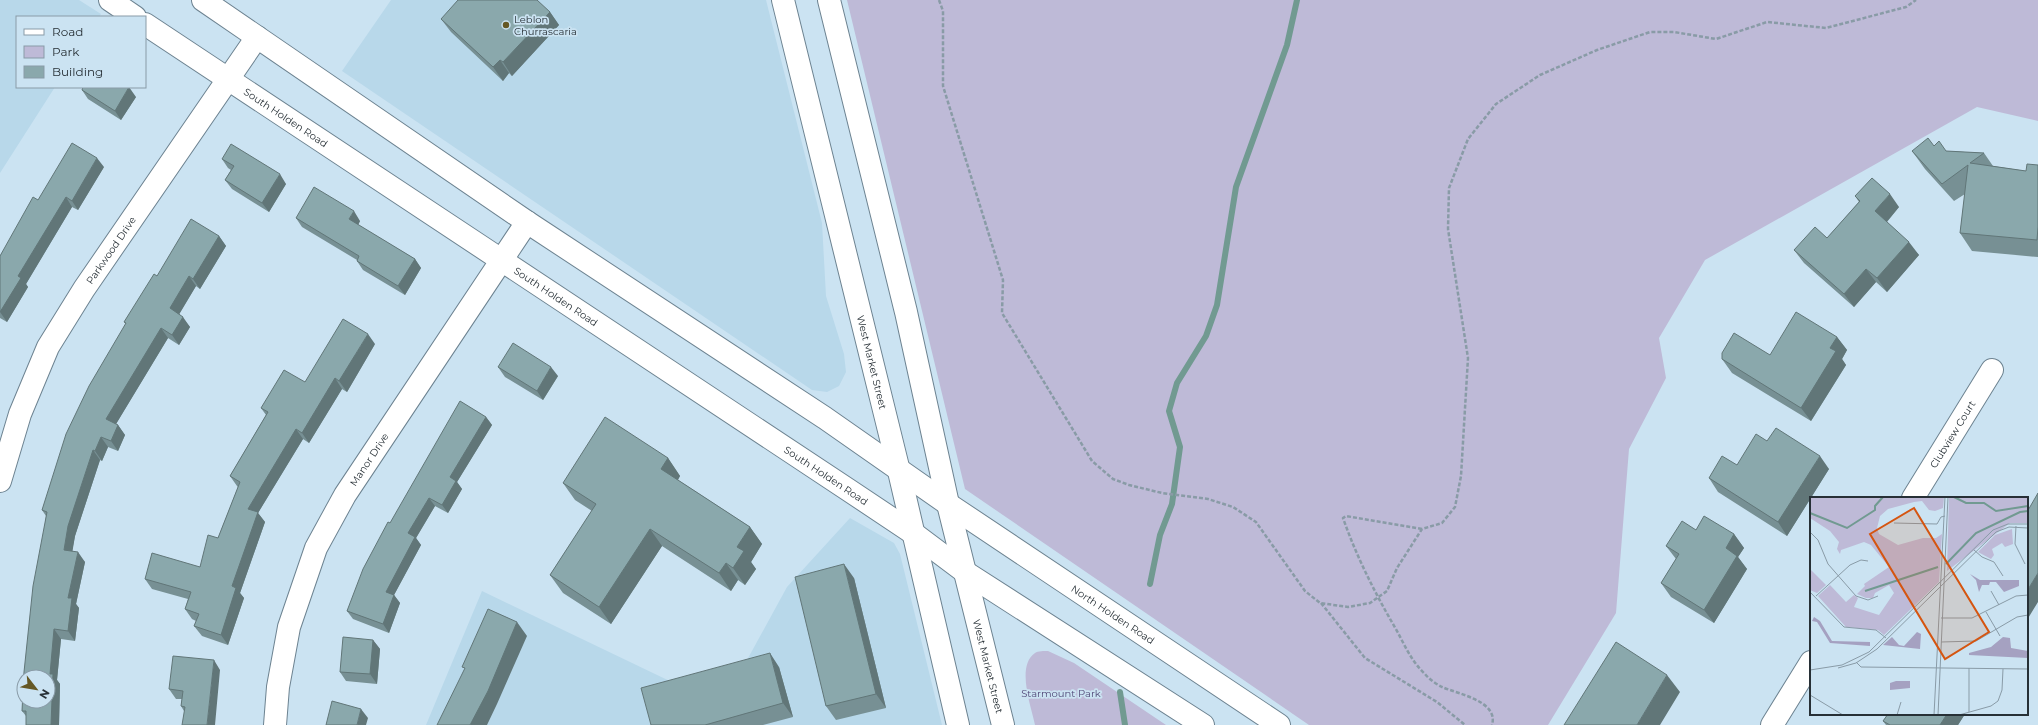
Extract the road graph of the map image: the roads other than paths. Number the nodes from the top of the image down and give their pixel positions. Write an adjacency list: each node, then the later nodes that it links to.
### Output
1 (110, 0): 5 (main road)
2 (203, 0): 7 (main road)
3 (783, 0): 12 (main road, West Market Street)
4 (829, 0): 15 (main road, West Market Street)
5 (134, 16)
6 (146, 25): 8 (main road, South Holden Road)
7 (256, 37): 8 (main road, Parkwood Drive); 9 (main road)
8 (228, 79): 10 (main road, South Holden Road); 13 (main road, Parkwood Drive)
9 (527, 222): 10 (main road, Manor Drive); 12 (main road)
10 (502, 260): 16 (main road, South Holden Road); 19 (main road, Manor Drive)
11 (1992, 370): 14 (main road, Clubview Court)
12 (898, 467): 15 (main road); 16 (main road, West Market Street)
13 (0, 481)
14 (1914, 497)
15 (948, 504): 17 (main road, West Market Street); 23 (main road, North Holden Road)
16 (913, 533): 17 (main road, South Holden Road); 20 (main road, West Market Street)
17 (965, 572): 21 (main road, West Market Street); 22 (main road)
18 (1810, 664): 24 (main road)
19 (275, 725)
20 (958, 725)
21 (1003, 725)
22 (1203, 725)
23 (1279, 725)
24 (1772, 725)

